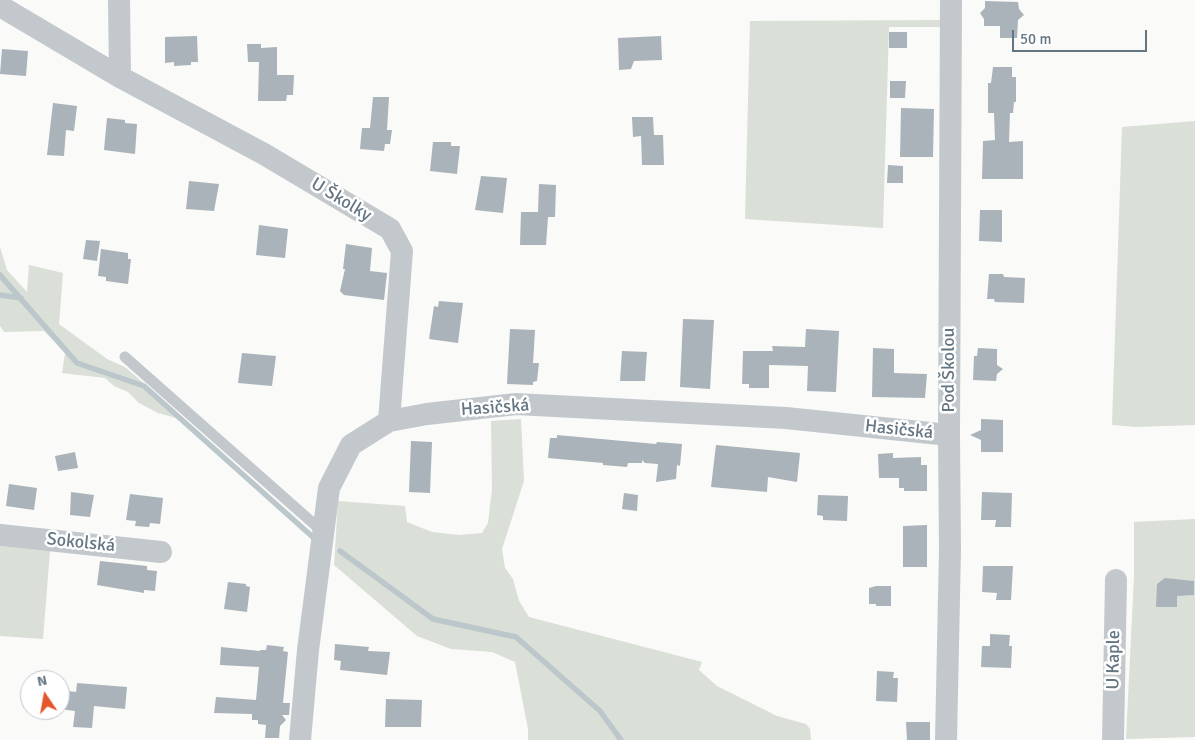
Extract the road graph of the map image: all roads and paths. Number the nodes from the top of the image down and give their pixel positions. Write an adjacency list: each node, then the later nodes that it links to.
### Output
1 (119, 0): 4 (street)
2 (951, 0): 7 (street, Pod Školou)
3 (0, 6): 4 (street, U Školky)
4 (120, 77): 6 (street, U Školky)
5 (125, 356): 8 (lane)
6 (389, 421): 7 (street, Hasičská); 8 (street, Hasičská)
7 (949, 435): 13 (street, Pod Školou)
8 (323, 532): 12 (street, Hasičská)
9 (0, 535): 10 (street, Sokolská)
10 (161, 552)
11 (1116, 580): 14 (street, U Kaple)
12 (300, 740)
13 (946, 740)
14 (1113, 740)

